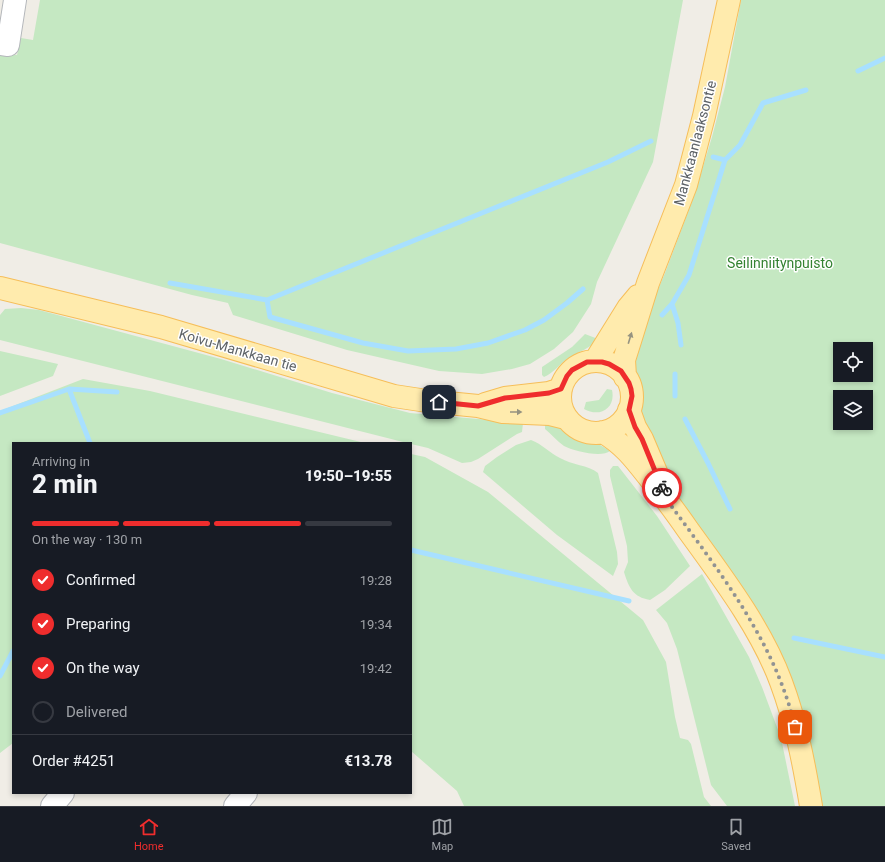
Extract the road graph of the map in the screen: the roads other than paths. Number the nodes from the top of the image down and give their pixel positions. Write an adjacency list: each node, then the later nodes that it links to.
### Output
1 (15, 0): 3 (street)
2 (729, 0): 4 (main road, Mankkaanlaaksontie)
3 (0, 44)
4 (648, 283): 6 (main road, Mankkaanlaaksontie); 7 (main road, Mankkaanlaaksontie, one-way to 4)
5 (0, 288): 9 (main road, Koivu-Mankkaan tie)
6 (595, 361): 7 (main road); 8 (main road)
7 (625, 376): 10 (main road)
8 (561, 389): 9 (main road, Koivu-Mankkaan tie); 11 (main road)
9 (478, 406): 11 (main road, Koivu-Mankkaan tie, one-way to 11)
10 (629, 410): 12 (main road); 13 (main road)
11 (566, 418): 12 (main road)
12 (603, 432): 13 (main road)
13 (667, 500): 18 (main road)
14 (62, 794): 16 (street)
15 (245, 794): 17 (street)
16 (52, 806)
17 (234, 806)
18 (811, 806)

